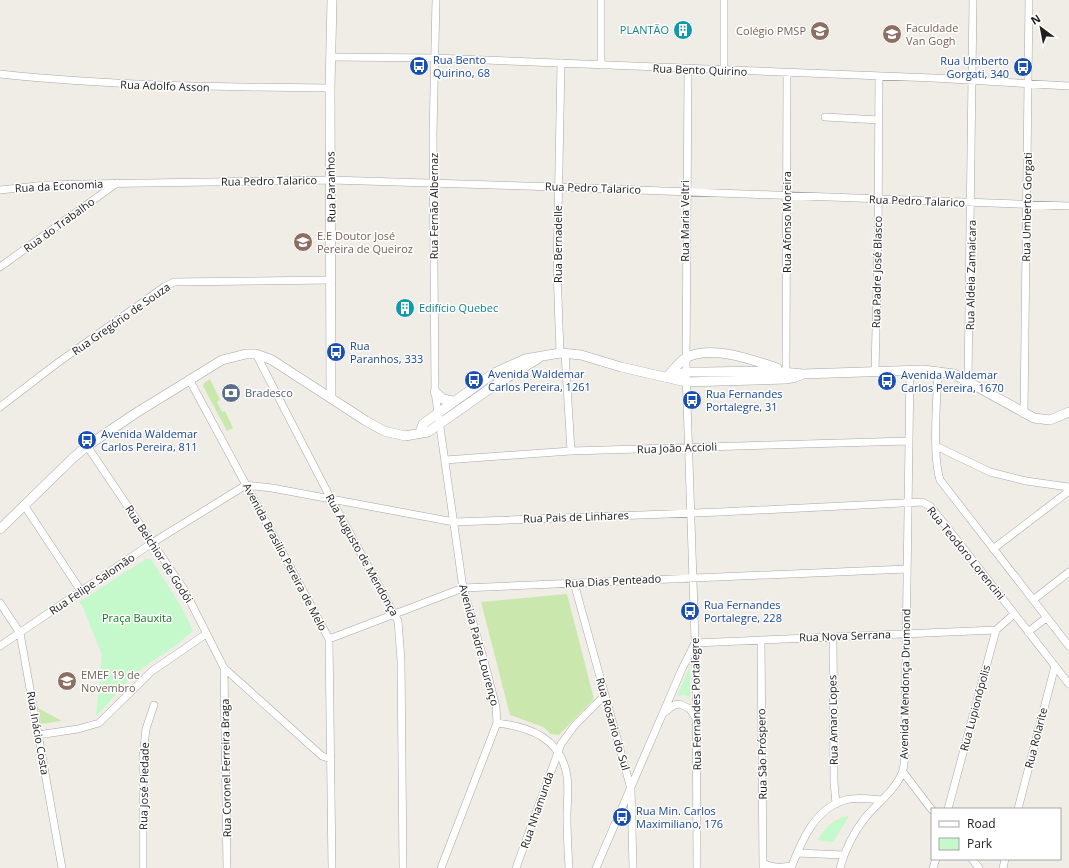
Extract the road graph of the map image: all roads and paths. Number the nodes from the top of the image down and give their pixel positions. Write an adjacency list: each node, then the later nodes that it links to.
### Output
1 (332, 0): 7 (street, Rua Paranhos)
2 (436, 0): 8 (street, Rua Fernão Albernaz)
3 (601, 0): 10 (street)
4 (724, 0): 12 (street)
5 (973, 0): 16 (street, Rua Aldeia Zamaicara)
6 (1029, 0): 17 (street, Rua Umberto Gorgati)
7 (331, 57): 8 (street, Rua Bento Quirino); 19 (street, Rua Paranhos)
8 (434, 58): 9 (street, Rua Bento Quirino); 24 (street, Rua Fernão Albernaz)
9 (561, 63): 10 (street, Rua Bento Quirino); 25 (street, Rua Bernadelle)
10 (601, 65): 11 (street, Rua Bento Quirino)
11 (688, 70): 12 (street, Rua Bento Quirino); 27 (street, Rua Maria Veltri)
12 (724, 71): 13 (street, Rua Bento Quirino)
13 (787, 73): 15 (street, Rua Bento Quirino); 28 (street, Rua Afonso Moreira)
14 (0, 74): 19 (street, Rua Adolfo Asson)
15 (879, 76): 16 (street, Rua Bento Quirino); 21 (street, Rua Padre José Blasco)
16 (972, 81): 17 (street, Rua Bento Quirino); 30 (street, Rua Aldeia Zamaicara)
17 (1028, 84): 18 (street, Rua Bento Quirino); 31 (street, Rua Umberto Gorgati)
18 (1069, 86)
19 (330, 88): 22 (street, Rua Paranhos)
20 (825, 117): 21 (street)
21 (879, 120): 29 (street, Rua Padre José Blasco)
22 (331, 180): 23 (street, Rua Pedro Talarico); 24 (street, Rua Pedro Talarico); 34 (street, Rua Paranhos)
23 (117, 183): 26 (street, Rua da Economia); 33 (street, Rua do Trabalho)
24 (434, 183): 25 (street, Rua Pedro Talarico); 49 (street, Rua Fernão Albernaz)
25 (558, 187): 27 (street, Rua Pedro Talarico); 35 (street, Rua Bernadelle)
26 (0, 190)
27 (685, 191): 28 (street, Rua Pedro Talarico); 38 (street, Rua Maria Veltri)
28 (787, 195): 29 (street, Rua Pedro Talarico); 40 (street, Rua Afonso Moreira)
29 (878, 199): 30 (street, Rua Pedro Talarico); 43 (street, Rua Padre José Blasco)
30 (972, 203): 31 (street, Rua Pedro Talarico); 48 (street, Rua Aldeia Zamaicara)
31 (1026, 205): 32 (street, Rua Pedro Talarico); 55 (street, Rua Umberto Gorgati)
32 (1069, 206)
33 (0, 267)
34 (332, 280): 50 (street, Rua Paranhos); 52 (street, Rua Gregório de Souza)
35 (563, 353): 37 (street); 45 (street); 62 (street, Rua Bernadelle)
36 (256, 354): 46 (street); 50 (street); 67 (street, Rua Augusto de Mendonça)
37 (539, 358): 51 (street); 56 (street)
38 (685, 358): 40 (street); 42 (street, Rua Maria Veltri); 45 (street)
39 (910, 370): 41 (street); 43 (street); 58 (street)
40 (786, 371): 42 (street); 44 (street)
41 (938, 371): 48 (street); 60 (street, Rua Teodoro Lorencini)
42 (686, 372): 45 (street); 47 (street, Rua Fernandes Portalegre)
43 (874, 372): 44 (street)
44 (803, 374): 47 (street)
45 (667, 377): 47 (street)
46 (189, 379): 59 (street); 64 (street, Avenida Brasilio Pereira de Melo)
47 (686, 382): 61 (street, Rua Fernandes Portalegre)
48 (968, 382): 55 (street)
49 (435, 392): 51 (street); 53 (street, Rua Fernão Albernaz)
50 (331, 397): 57 (street)
51 (453, 401): 53 (street)
52 (0, 407)
53 (438, 412): 56 (street, Avenida Padre Lourenço); 57 (street)
54 (1069, 412): 55 (street)
55 (1024, 414)
56 (440, 425): 57 (street); 63 (street, Avenida Padre Lourenço)
57 (420, 433)
58 (909, 441): 61 (street, Rua João Accioli); 68 (street)
59 (87, 446): 69 (street); 73 (street, Rua Belchior de Godói)
60 (936, 446): 65 (street); 74 (street, Rua Teodoro Lorencini)
61 (688, 447): 62 (street, Rua João Accioli); 70 (street, Rua Fernandes Portalegre)
62 (571, 451): 63 (street, Rua João Accioli)
63 (445, 460): 71 (street, Avenida Padre Lourenço)
64 (246, 485): 67 (street, Rua Pais de Linhares); 73 (street, Rua Felipe Salomão); 92 (street, Avenida Brasilio Pereira de Melo)
65 (1069, 487)
66 (1069, 491): 74 (street)
67 (331, 499): 71 (street, Rua Pais de Linhares); 83 (street, Rua Augusto de Mendonça)
68 (908, 503): 70 (street, Rua Pais de Linhares); 75 (street, Avenida Mendonça Drumond); 84 (street, Rua Teodoro Lorencini)
69 (24, 505): 72 (street); 80 (street)
70 (690, 513): 71 (street, Rua Pais de Linhares); 77 (street, Rua Fernandes Portalegre)
71 (454, 522): 79 (street, Avenida Padre Lourenço)
72 (0, 529)
73 (152, 543): 80 (street, Rua Felipe Salomão); 89 (street, Rua Belchior de Godói)
74 (993, 549): 81 (street, Rua Teodoro Lorencini)
75 (907, 569): 77 (street, Rua Dias Penteado); 90 (street, Avenida Mendonça Drumond)
76 (1069, 572): 81 (street)
77 (693, 577): 78 (street, Rua Dias Penteado); 94 (street, Rua Fernandes Portalegre)
78 (574, 583): 79 (street, Rua Dias Penteado); 102 (street, Rua Rosario do Sul)
79 (463, 588): 83 (street, Rua Dias Penteado); 106 (street, Avenida Padre Lourenço)
80 (81, 591): 88 (street, Rua Felipe Salomão)
81 (1033, 600): 85 (street, Rua Teodoro Lorencini)
82 (0, 603): 88 (street, Rua Inácio Costa)
83 (395, 614): 92 (street, Rua Dias Penteado); 126 (street, Rua Augusto de Mendonça)
84 (1014, 614): 86 (street); 87 (street, Rua Teodoro Lorencini)
85 (1046, 618): 87 (street); 96 (street, Rua Teodoro Lorencini)
86 (996, 630): 90 (street, Rua Nova Serrana); 114 (street, Rua Lupionópolis)
87 (1028, 632): 97 (street, Rua Teodoro Lorencini)
88 (20, 633): 95 (street, Rua Felipe Salomão); 107 (street, Rua Inácio Costa)
89 (206, 634): 98 (street, Rua Belchior de Godói); 107 (street)
90 (907, 634): 91 (street, Rua Nova Serrana); 110 (street, Avenida Mendonça Drumond)
91 (833, 637): 93 (street, Rua Nova Serrana); 113 (street, Rua Amaro Lopes)
92 (329, 639): 109 (street, Avenida Brasilio Pereira de Melo)
93 (761, 640): 94 (street, Rua Nova Serrana); 120 (street, Rua São Próspero)
94 (695, 642): 99 (street); 100 (street, Rua Fernandes Portalegre)
95 (0, 646)
96 (1069, 646)
97 (1055, 666): 101 (street, Rua Teodoro Lorencini); 115 (street, Rua Rolarite)
98 (224, 668): 109 (street, Rua Belchior de Godói); 124 (street, Rua Coronel Ferreira Braga)
99 (682, 669): 100 (street); 104 (street)
100 (696, 670): 105 (street, Rua Fernandes Portalegre)
101 (1069, 684)
102 (605, 695): 108 (street, Rua Nhamunda); 111 (street, Rua Rosario do Sul)
103 (154, 705): 123 (street, Rua José Piedade)
104 (662, 714): 105 (street); 111 (street)
105 (696, 719): 132 (street, Rua Fernandes Portalegre)
106 (497, 723): 108 (street); 127 (street, Avenida Padre Lourenço)
107 (38, 735): 122 (street, Rua Inácio Costa)
108 (557, 752): 128 (street, Rua Nhamunda); 129 (street)
109 (331, 759): 125 (street, Avenida Brasilio Pereira de Melo)
110 (903, 772): 112 (street, Avenida Mendonça Drumond); 116 (street)
111 (631, 789): 130 (street); 131 (street, Rua Rosario do Sul)
112 (882, 800): 113 (street); 118 (street, Avenida Mendonça Drumond)
113 (836, 804): 117 (street)
114 (948, 808)
115 (1018, 808)
116 (931, 809)
117 (797, 853): 118 (street); 121 (street)
118 (844, 855): 133 (street, Avenida Mendonça Drumond)
119 (973, 860): 134 (street)
120 (763, 865): 121 (street)
121 (791, 867)
122 (62, 868)
123 (143, 868)
124 (227, 868)
125 (332, 868)
126 (403, 868)
127 (441, 868)
128 (516, 868)
129 (569, 868)
130 (596, 868)
131 (633, 868)
132 (697, 868)
133 (840, 868)
134 (980, 868)

